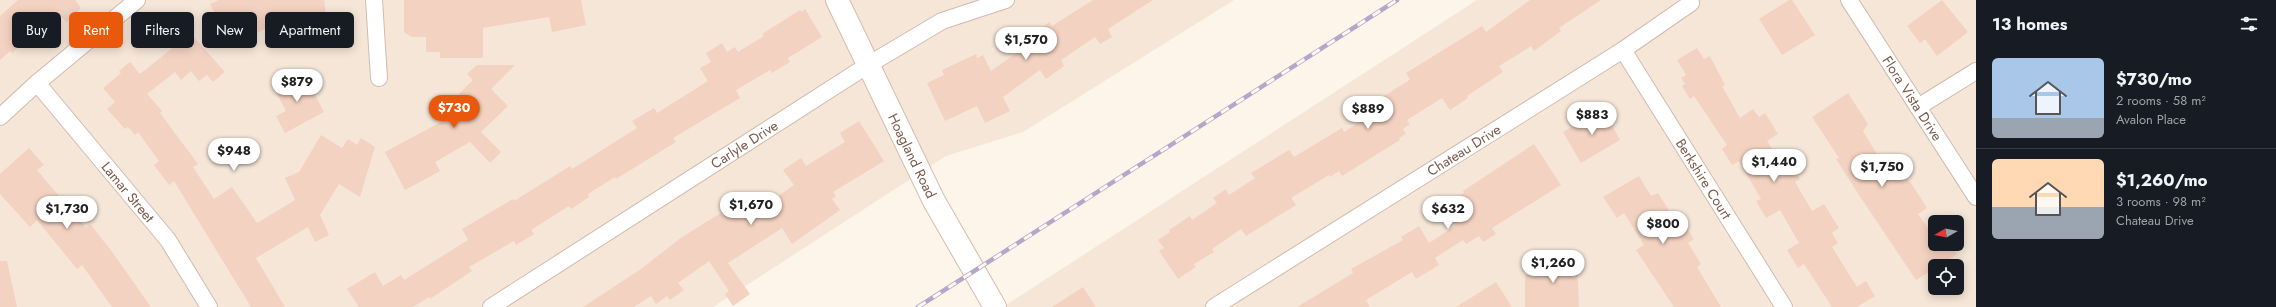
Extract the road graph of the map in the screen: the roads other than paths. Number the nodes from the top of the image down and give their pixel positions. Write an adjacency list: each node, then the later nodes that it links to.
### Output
1 (137, 0): 11 (street)
2 (374, 0): 10 (street)
3 (837, 0): 8 (street, Hoagland Road)
4 (1006, 0): 8 (street, Carlyle Drive)
5 (1849, 0): 12 (street, Flora Vista Drive)
6 (1691, 3): 7 (street, Chateau Drive)
7 (1623, 50): 18 (street, Chateau Drive); 19 (street, Berkshire Court)
8 (868, 65): 16 (street, Carlyle Drive); 17 (street, Hoagland Road)
9 (1976, 71): 12 (street)
10 (379, 78)
11 (37, 83): 13 (street); 15 (street, Lamar Street)
12 (1918, 107): 14 (street, Flora Vista Drive)
13 (0, 117)
14 (1976, 197)
15 (209, 307)
16 (491, 307)
17 (995, 307)
18 (1214, 307)
19 (1784, 307)

